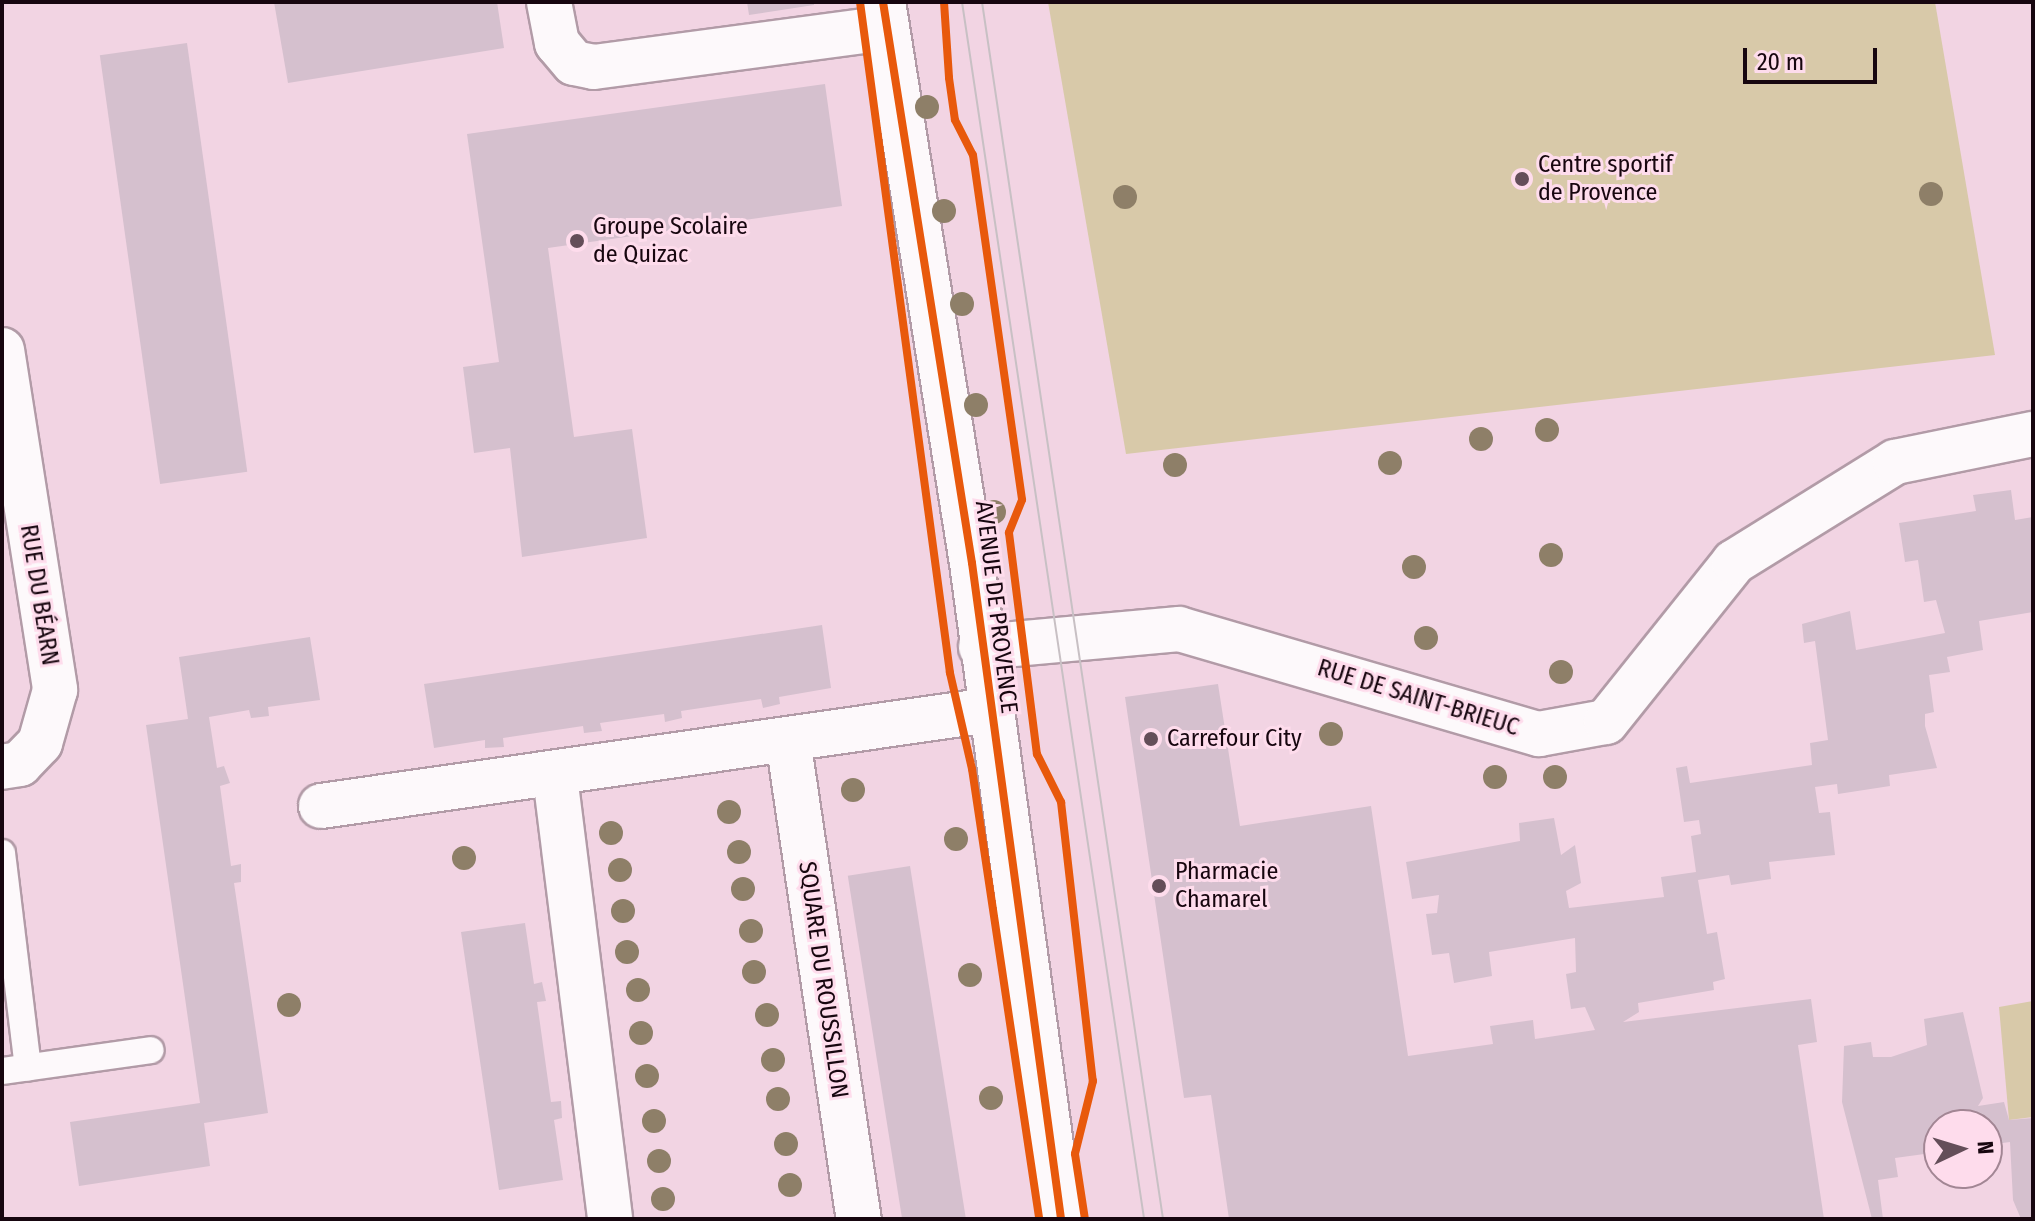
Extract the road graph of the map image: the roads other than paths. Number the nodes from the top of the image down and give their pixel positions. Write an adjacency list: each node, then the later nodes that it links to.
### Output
1 (549, 2): 2 (street)
2 (884, 15): 5 (street, AVENUE DE PROVENCE)
3 (2, 350): 8 (street, RUE DU BÉARN)
4 (2033, 434): 5 (street, RUE DE SAINT-BRIEUC)
5 (981, 647): 6 (street, AVENUE DE PROVENCE)
6 (989, 710): 7 (street); 17 (street, AVENUE DE PROVENCE)
7 (788, 740): 9 (street); 16 (street, SQUARE DU ROUSSILLON)
8 (2, 767)
9 (555, 776): 10 (street); 15 (street)
10 (321, 806)
11 (2, 853): 13 (lane)
12 (151, 1050): 13 (lane)
13 (28, 1067): 14 (lane)
14 (2, 1071)
15 (610, 1219)
16 (859, 1219)
17 (1061, 1219)

